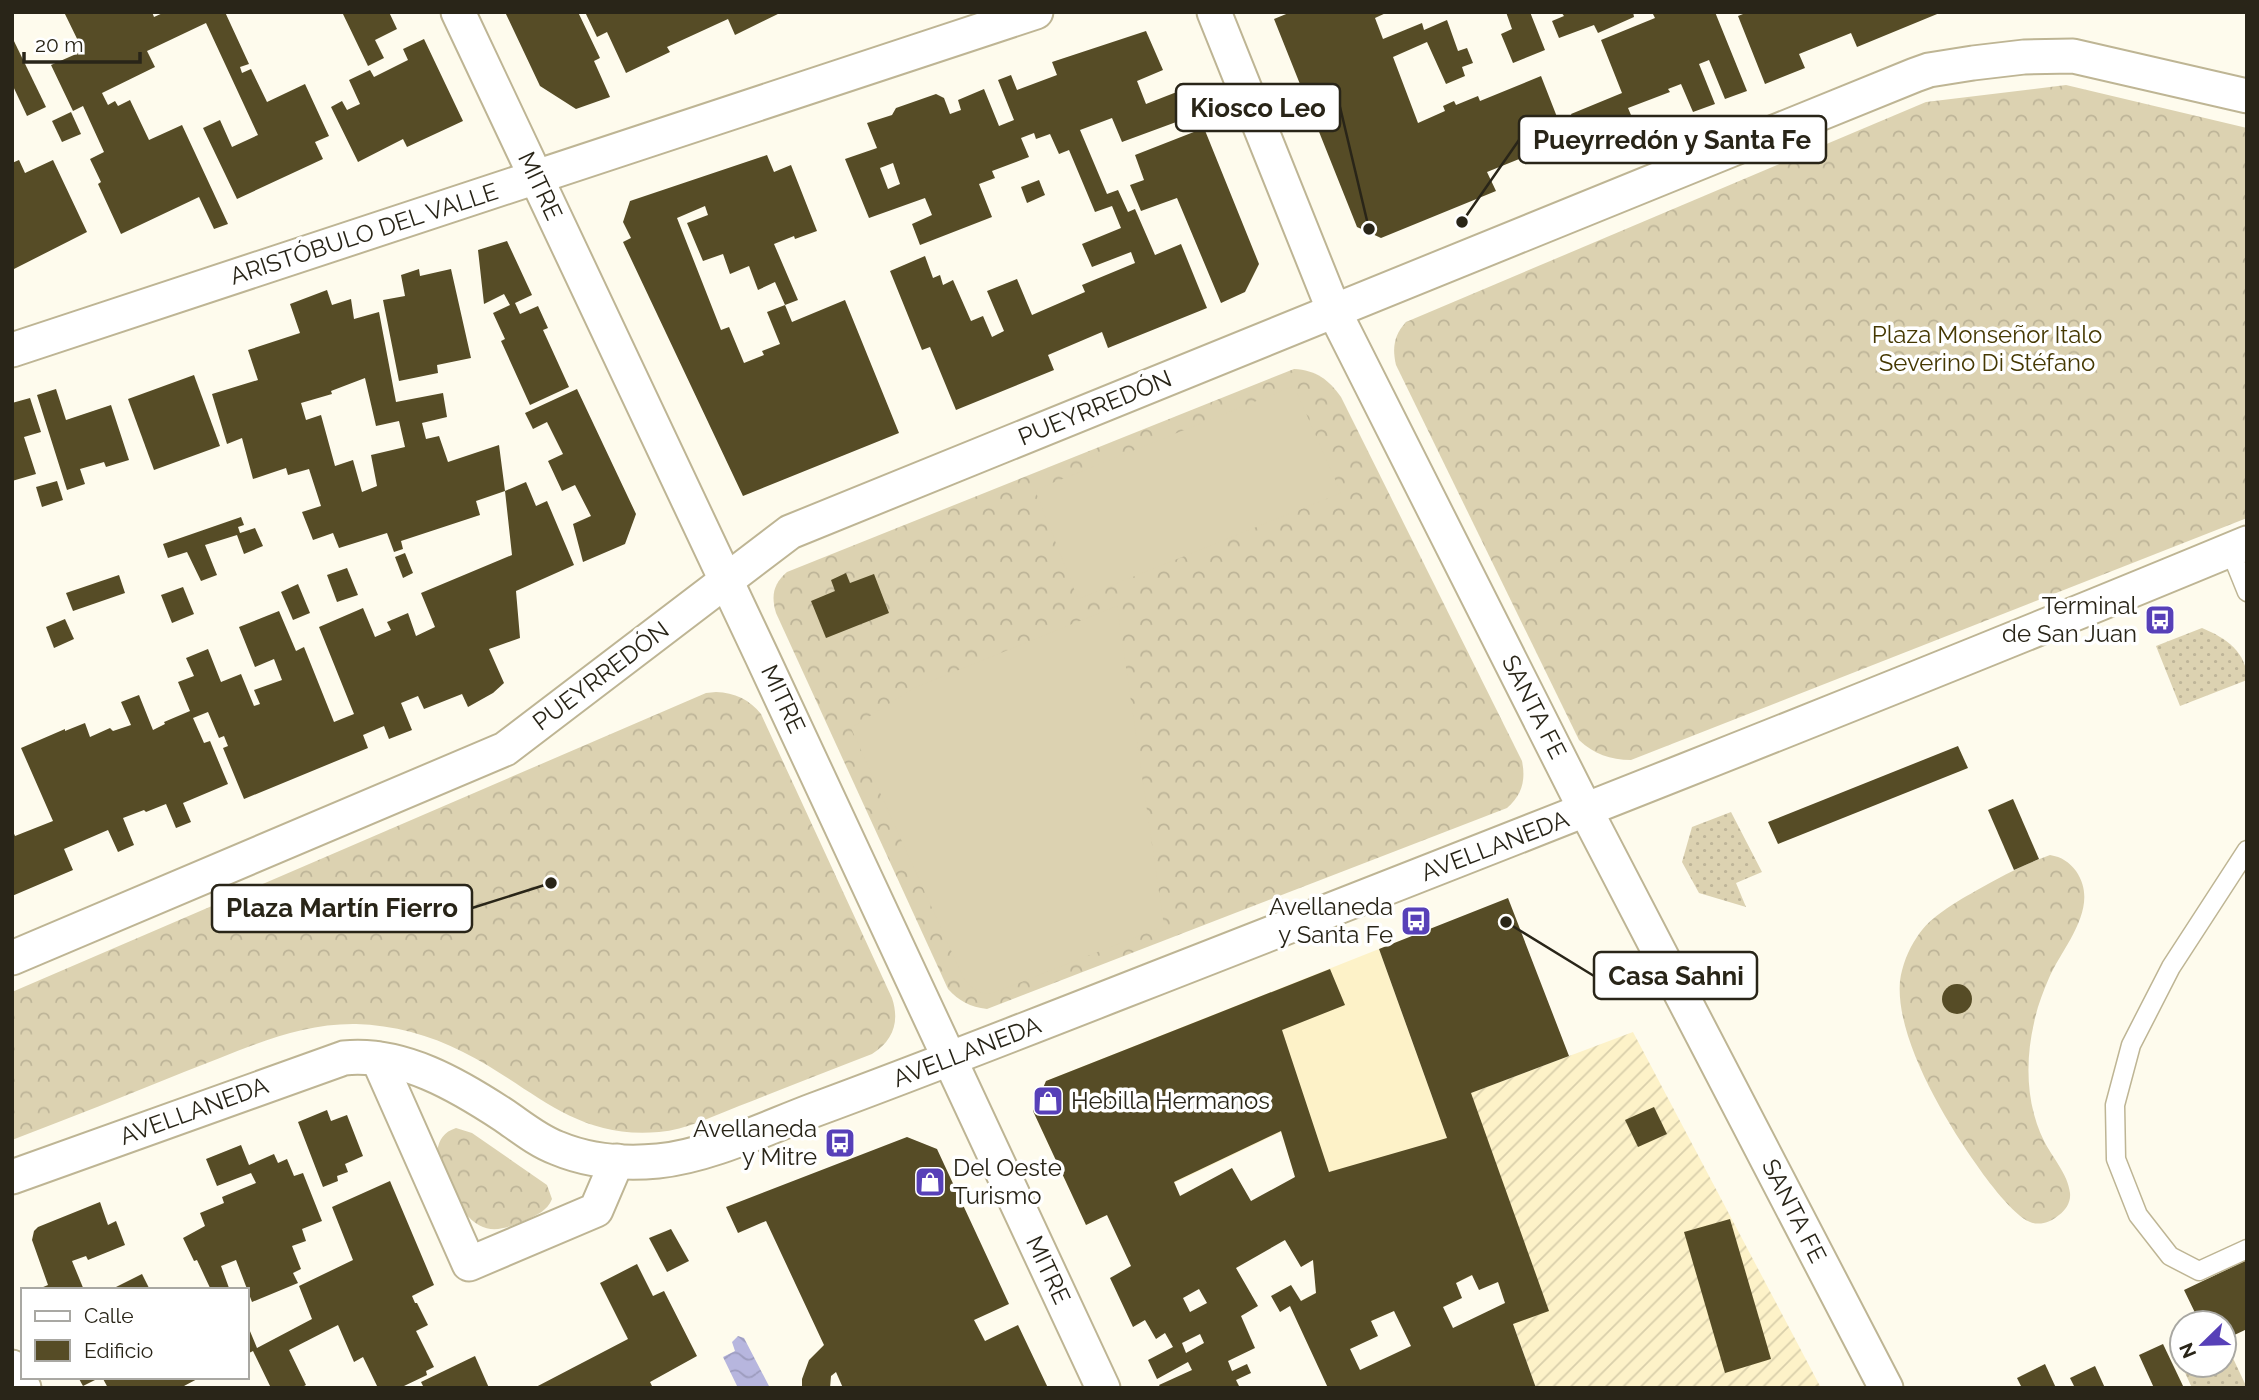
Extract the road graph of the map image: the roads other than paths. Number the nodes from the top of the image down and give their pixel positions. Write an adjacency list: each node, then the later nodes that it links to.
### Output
1 (458, 12): 5 (street, MITRE)
2 (1036, 12): 5 (street, ARISTÓBULO DEL VALLE)
3 (1214, 12): 6 (street, SANTA FE)
4 (2247, 96): 6 (street, PUEYRREDÓN)
5 (536, 177): 7 (street, ARISTÓBULO DEL VALLE); 9 (street, MITRE)
6 (1334, 312): 9 (street, PUEYRREDÓN); 11 (street, SANTA FE)
7 (12, 350)
8 (2239, 547): 10 (lane); 11 (street, AVELLANEDA)
9 (726, 581): 13 (street, PUEYRREDÓN); 15 (street, MITRE)
10 (2247, 592)
11 (1586, 811): 15 (street, AVELLANEDA); 22 (street, SANTA FE)
12 (2247, 850): 18 (lane)
13 (12, 958)
14 (378, 1059): 16 (street, AVELLANEDA); 16 (street); 17 (street, AVELLANEDA)
15 (951, 1059): 16 (street, AVELLANEDA); 21 (street, MITRE)
16 (617, 1161)
17 (12, 1177)
18 (2247, 1249)
19 (12, 1367): 20 (street)
20 (24, 1388)
21 (1103, 1388)
22 (1886, 1388)

